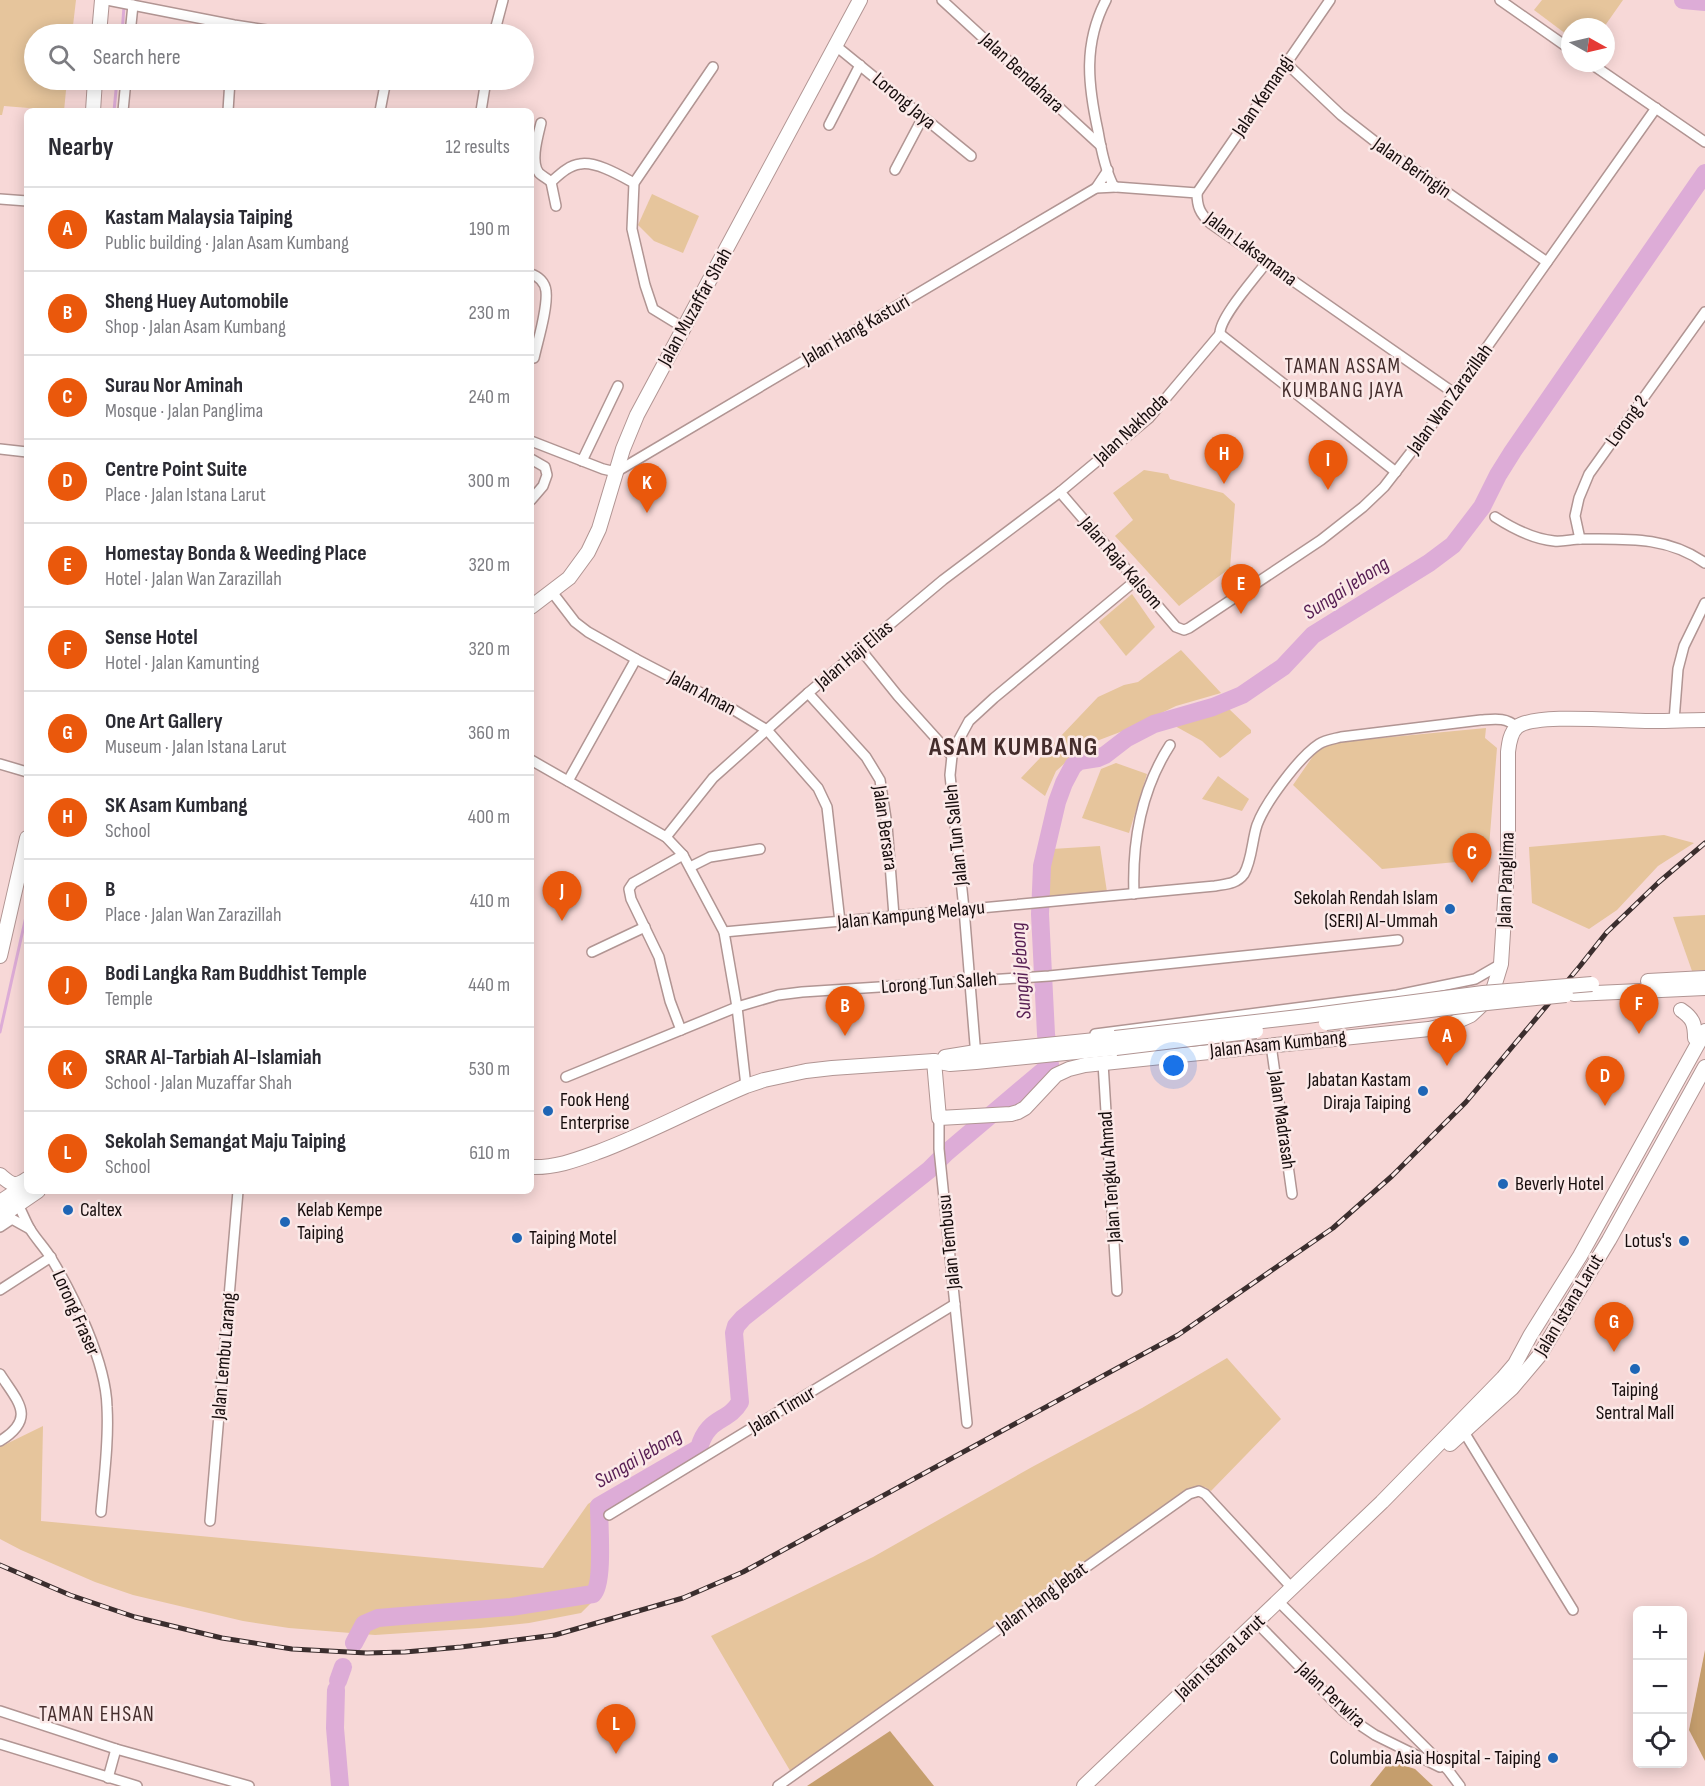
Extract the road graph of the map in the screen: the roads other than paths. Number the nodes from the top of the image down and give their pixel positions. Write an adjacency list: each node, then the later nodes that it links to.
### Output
1 (102, 0): 10 (main road)
2 (107, 0): 9 (street)
3 (503, 0): 13 (street)
4 (860, 0): 15 (main road, Jalan Muzaffar Shah)
5 (942, 0): 35 (street, Jalan Bendahara)
6 (1106, 0): 35 (street)
7 (1330, 0): 16 (street, Jalan Kemangi)
8 (1500, 0): 14 (street)
9 (128, 4): 11 (street); 12 (street)
10 (100, 24)
11 (129, 24)
12 (210, 24)
13 (497, 24)
14 (1561, 43)
15 (836, 46): 17 (street, Lorong Jaya); 51 (main road, Jalan Muzaffar Shah)
16 (1286, 63): 43 (street, Jalan Kemangi); 47 (street, Jalan Beringin)
17 (860, 65): 31 (street, Lorong Jaya); 33 (street)
18 (713, 67): 40 (street)
19 (1603, 72): 30 (street)
20 (94, 90): 25 (main road)
21 (125, 90): 26 (street)
22 (229, 90): 27 (street)
23 (384, 90): 28 (street)
24 (484, 90): 29 (street)
25 (93, 108)
26 (123, 108)
27 (228, 108)
28 (381, 108)
29 (481, 108)
30 (1656, 108): 34 (street); 47 (street, Jalan Wan Zarazillah)
31 (923, 117): 36 (street, Lorong Jaya); 37 (street)
32 (541, 123): 39 (street)
33 (829, 125)
34 (1705, 141)
35 (1101, 146): 38 (street)
36 (971, 156)
37 (895, 170)
38 (1108, 170): 41 (street); 42 (street)
39 (551, 182): 40 (street); 46 (street)
40 (634, 183): 51 (street)
41 (1096, 188): 42 (street, Jalan Laksamana); 61 (street, Jalan Hang Kasturi)
42 (1116, 188): 43 (street, Jalan Laksamana)
43 (1197, 193): 48 (street, Jalan Laksamana)
44 (0, 199): 45 (street)
45 (24, 201)
46 (556, 206)
47 (1547, 262): 55 (street, Jalan Wan Zarazillah)
48 (1266, 263): 52 (street, Jalan Nakhoda); 55 (street, Jalan Laksamana)
49 (534, 276): 53 (street)
50 (1705, 312): 66 (street, Lorong 2)
51 (684, 328): 61 (main road, Jalan Muzaffar Shah)
52 (1220, 334): 62 (street); 63 (street, Jalan Nakhoda)
53 (534, 358)
54 (618, 386): 60 (street)
55 (1454, 393): 62 (street, Jalan Wan Zarazillah)
56 (534, 442): 60 (street)
57 (0, 449): 58 (street)
58 (24, 452)
59 (534, 461): 64 (street)
60 (582, 461): 61 (street)
61 (616, 472): 69 (main road, Jalan Muzaffar Shah)
62 (1396, 472): 72 (street, Jalan Wan Zarazillah)
63 (1060, 492): 68 (street, Jalan Raja Kalsom); 73 (street, Jalan Haji Elias)
64 (534, 496)
65 (1495, 518): 66 (street)
66 (1580, 539): 67 (street)
67 (1705, 563)
68 (1135, 580): 72 (street, Jalan Raja Kalsom); 81 (street, Jalan Tun Salleh)
69 (552, 592): 71 (main road, Jalan Muzaffar Shah); 74 (street, Jalan Aman)
70 (1705, 603): 77 (street)
71 (534, 605)
72 (1184, 630)
73 (861, 650): 75 (street, Jalan Haji Elias); 81 (street)
74 (636, 659): 79 (street, Jalan Aman); 85 (street)
75 (808, 693): 79 (street, Jalan Haji Elias); 93 (street, Jalan Bersara)
76 (1705, 720): 77 (main road)
77 (1674, 721): 78 (main road)
78 (1517, 727): 91 (street, Jalan Kampung Melayu); 100 (main road, Jalan Panglima)
79 (767, 730): 86 (street, Jalan Haji Elias); 94 (street, Jalan Aman)
80 (1170, 745): 91 (street)
81 (952, 756): 92 (street, Jalan Tun Salleh)
82 (534, 762): 85 (street)
83 (0, 764): 84 (street)
84 (24, 771)
85 (568, 780): 86 (street)
86 (666, 837): 89 (street)
87 (760, 849): 90 (street)
88 (24, 851): 99 (main road)
89 (683, 855): 90 (street); 95 (street)
90 (690, 867): 96 (street)
91 (1134, 894): 92 (street, Jalan Kampung Melayu)
92 (964, 909): 93 (street, Jalan Kampung Melayu); 102 (street, Jalan Tun Salleh)
93 (894, 916): 94 (street, Jalan Kampung Melayu)
94 (840, 922): 96 (street, Jalan Kampung Melayu)
95 (645, 927): 98 (street); 109 (street)
96 (724, 932): 106 (street)
97 (1398, 939): 102 (street, Lorong Tun Salleh)
98 (592, 952)
99 (0, 956)
100 (1501, 964): 112 (main road, Jalan Asam Kumbang); 113 (street, Jalan Asam Kumbang)
101 (1705, 978): 111 (main road, Jalan Asam Kumbang, bridge)
102 (969, 981): 106 (street, Lorong Tun Salleh); 114 (street, Jalan Tun Salleh)
103 (1705, 988): 104 (main road, Jalan Asam Kumbang)
104 (1686, 989): 105 (main road); 111 (main road, Jalan Asam Kumbang, bridge)
105 (1705, 1000)
106 (737, 1007): 109 (street, Lorong Tun Salleh); 119 (street)
107 (1681, 1010): 110 (main road)
108 (1705, 1025): 110 (main road, Jalan Istana Larut)
109 (681, 1030): 118 (street, Lorong Tun Salleh)
110 (1700, 1034): 135 (main road, Jalan Istana Larut); 135 (main road, Jalan Istana Larut)
111 (1116, 1043): 113 (main road, Jalan Asam Kumbang)
112 (1271, 1045): 116 (main road, Jalan Asam Kumbang); 127 (street, Jalan Madrasah)
113 (1065, 1046): 114 (main road, Jalan Asam Kumbang)
114 (976, 1057): 115 (main road, Jalan Asam Kumbang)
115 (934, 1061): 119 (main road, Jalan Asam Kumbang); 120 (main road, Jalan Tembusu)
116 (1103, 1063): 120 (main road, Jalan Asam Kumbang); 133 (street, Jalan Tengku Ahmad)
117 (1705, 1067): 138 (main road, Jalan Istana Larut)
118 (566, 1077)
119 (746, 1086): 121 (main road, Jalan Asam Kumbang)
120 (939, 1118): 134 (street, Jalan Tembusu)
121 (534, 1167)
122 (0, 1175): 123 (main road)
123 (24, 1181)
124 (24, 1188): 128 (main road)
125 (33, 1194): 128 (main road)
126 (238, 1194): 143 (street, Jalan Lembu Larang)
127 (1292, 1194)
128 (7, 1208): 129 (street); 130 (street, Lorong Fraser); 130 (street, Lorong Fraser)
129 (0, 1227)
130 (30, 1229): 131 (street, Lorong Fraser)
131 (51, 1257): 132 (street); 141 (street, Lorong Fraser)
132 (0, 1290)
133 (1117, 1291)
134 (955, 1304): 137 (street, Jalan Tembusu); 142 (street, Jalan Timur)
135 (1530, 1336): 140 (main road, Jalan Istana Larut)
136 (0, 1374): 139 (street)
137 (967, 1423)
138 (1464, 1432): 140 (main road, Jalan Istana Larut); 146 (street)
139 (0, 1440)
140 (1382, 1502): 144 (main road, Jalan Istana Larut)
141 (101, 1512)
142 (609, 1515)
143 (210, 1521)
144 (1292, 1588): 145 (main road, Jalan Istana Larut); 155 (street, Jalan Hang Jebat)
145 (1279, 1602): 147 (main road, Jalan Istana Larut); 151 (street, Jalan Perwira)
146 (1573, 1610)
147 (1256, 1622): 151 (street, Jalan Perwira); 156 (main road, Jalan Istana Larut)
148 (0, 1711): 150 (street)
149 (0, 1744): 152 (street)
150 (116, 1749): 152 (street); 154 (street)
151 (1448, 1770): 157 (street, Jalan Perwira)
152 (108, 1778): 153 (street)
153 (137, 1786)
154 (249, 1786)
155 (778, 1786)
156 (1084, 1786)
157 (1460, 1786)

